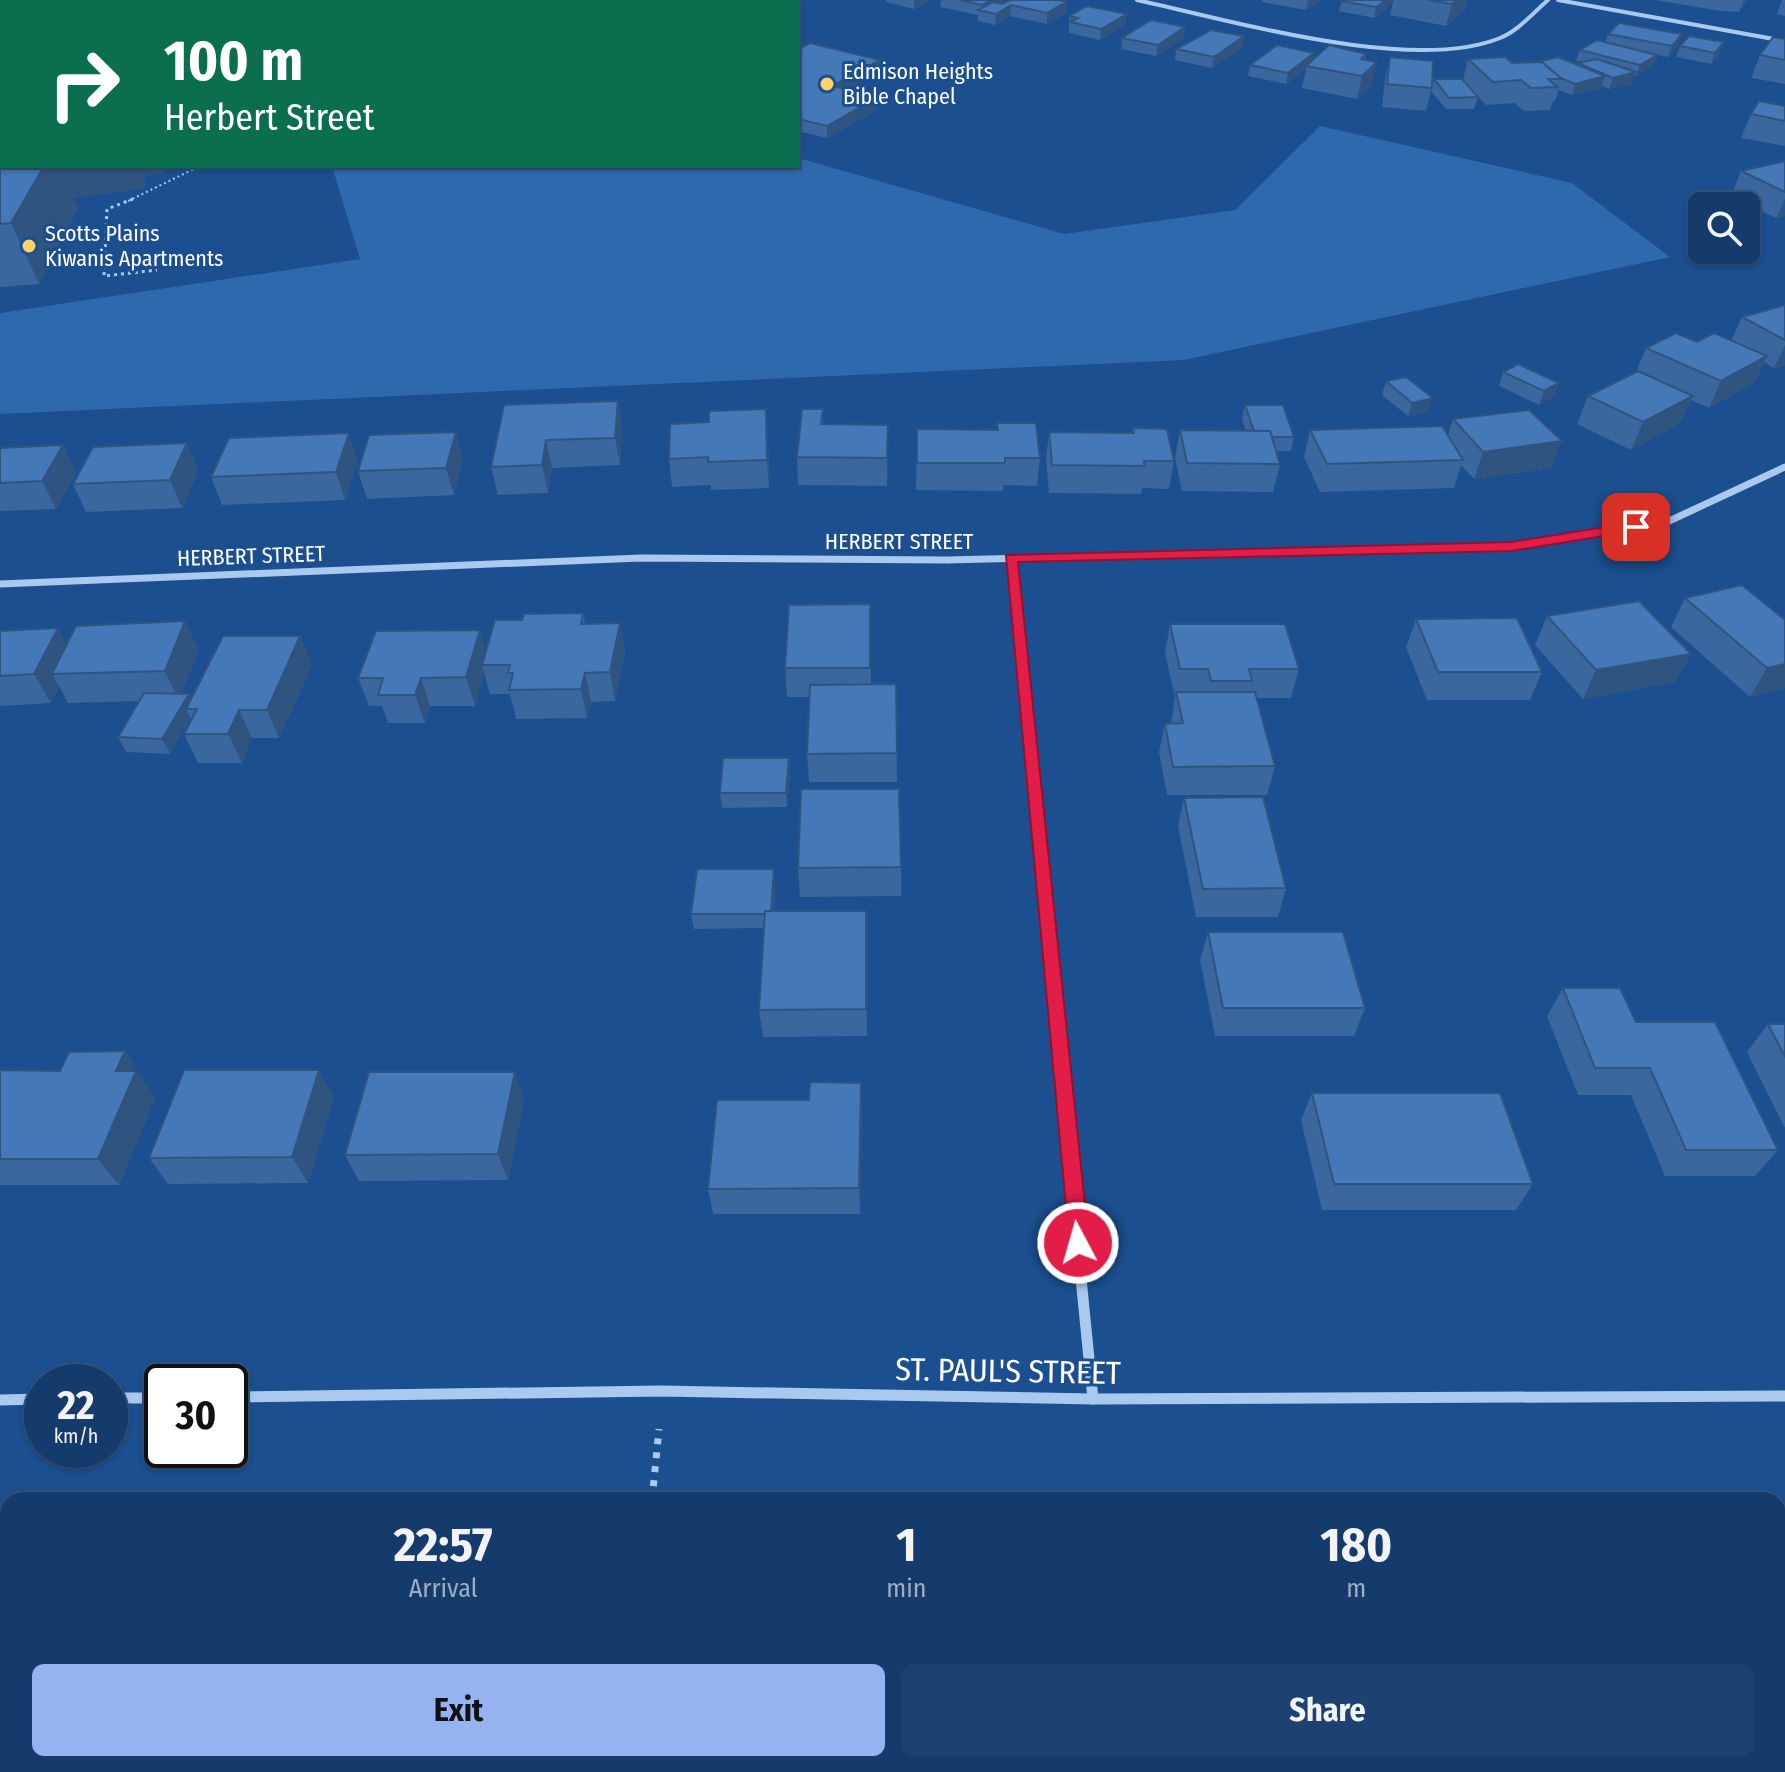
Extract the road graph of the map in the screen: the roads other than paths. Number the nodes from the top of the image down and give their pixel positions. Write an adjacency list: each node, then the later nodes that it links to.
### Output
1 (1137, 0): 2 (street)
2 (1548, 0)
3 (1558, 0): 4 (street)
4 (1785, 41)
5 (1785, 467): 6 (street, HERBERT STREET)
6 (1011, 558): 7 (street, HERBERT STREET); 11 (street)
7 (0, 584)
8 (1785, 1396): 11 (street, ST. PAUL'S STREET)
9 (248, 1397): 11 (street, ST. PAUL'S STREET)
10 (24, 1399): 12 (street)
11 (1093, 1399)
12 (0, 1400)

